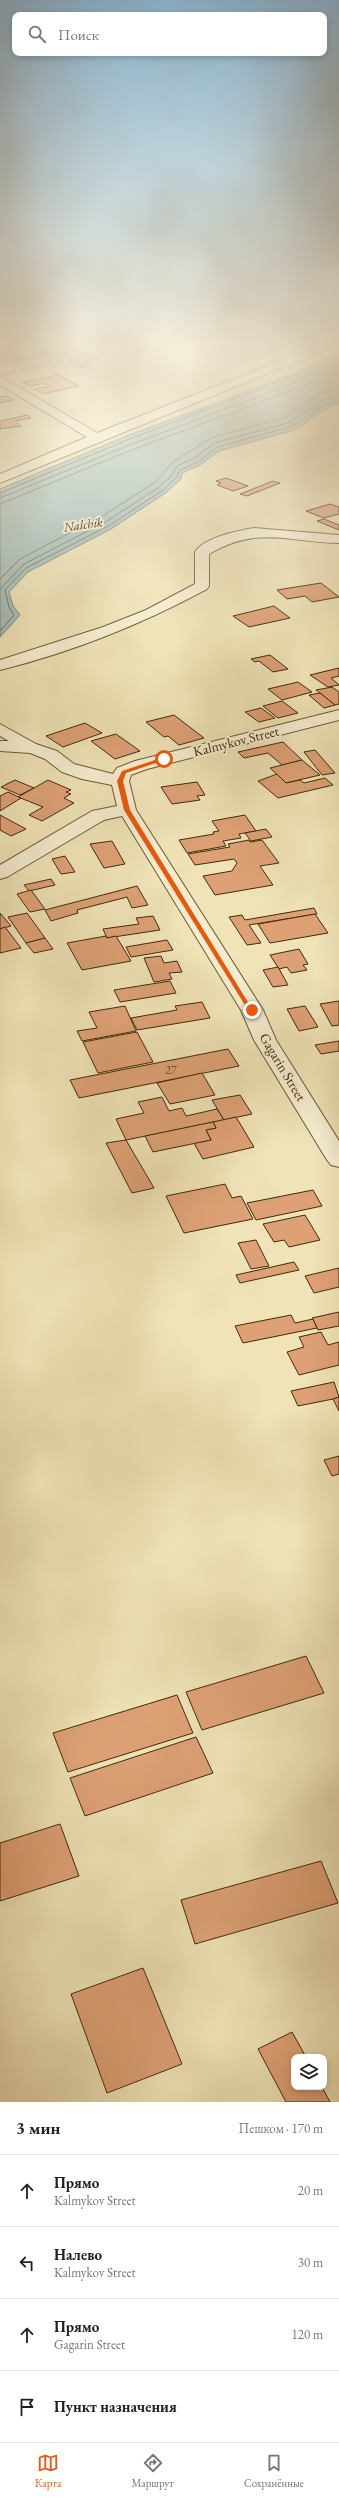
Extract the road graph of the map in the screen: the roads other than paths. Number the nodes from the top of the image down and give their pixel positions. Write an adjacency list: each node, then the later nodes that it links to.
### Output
1 (80, 445): 2 (street)
2 (0, 479)
3 (339, 539): 4 (street)
4 (0, 665)
5 (339, 714): 9 (street, Kalmykov Street)
6 (0, 729): 8 (street)
7 (0, 746): 8 (street)
8 (32, 748): 9 (street)
9 (120, 781): 10 (street)
10 (127, 810): 11 (street); 12 (street, Gagarin Street)
11 (0, 873)
12 (339, 1160)

